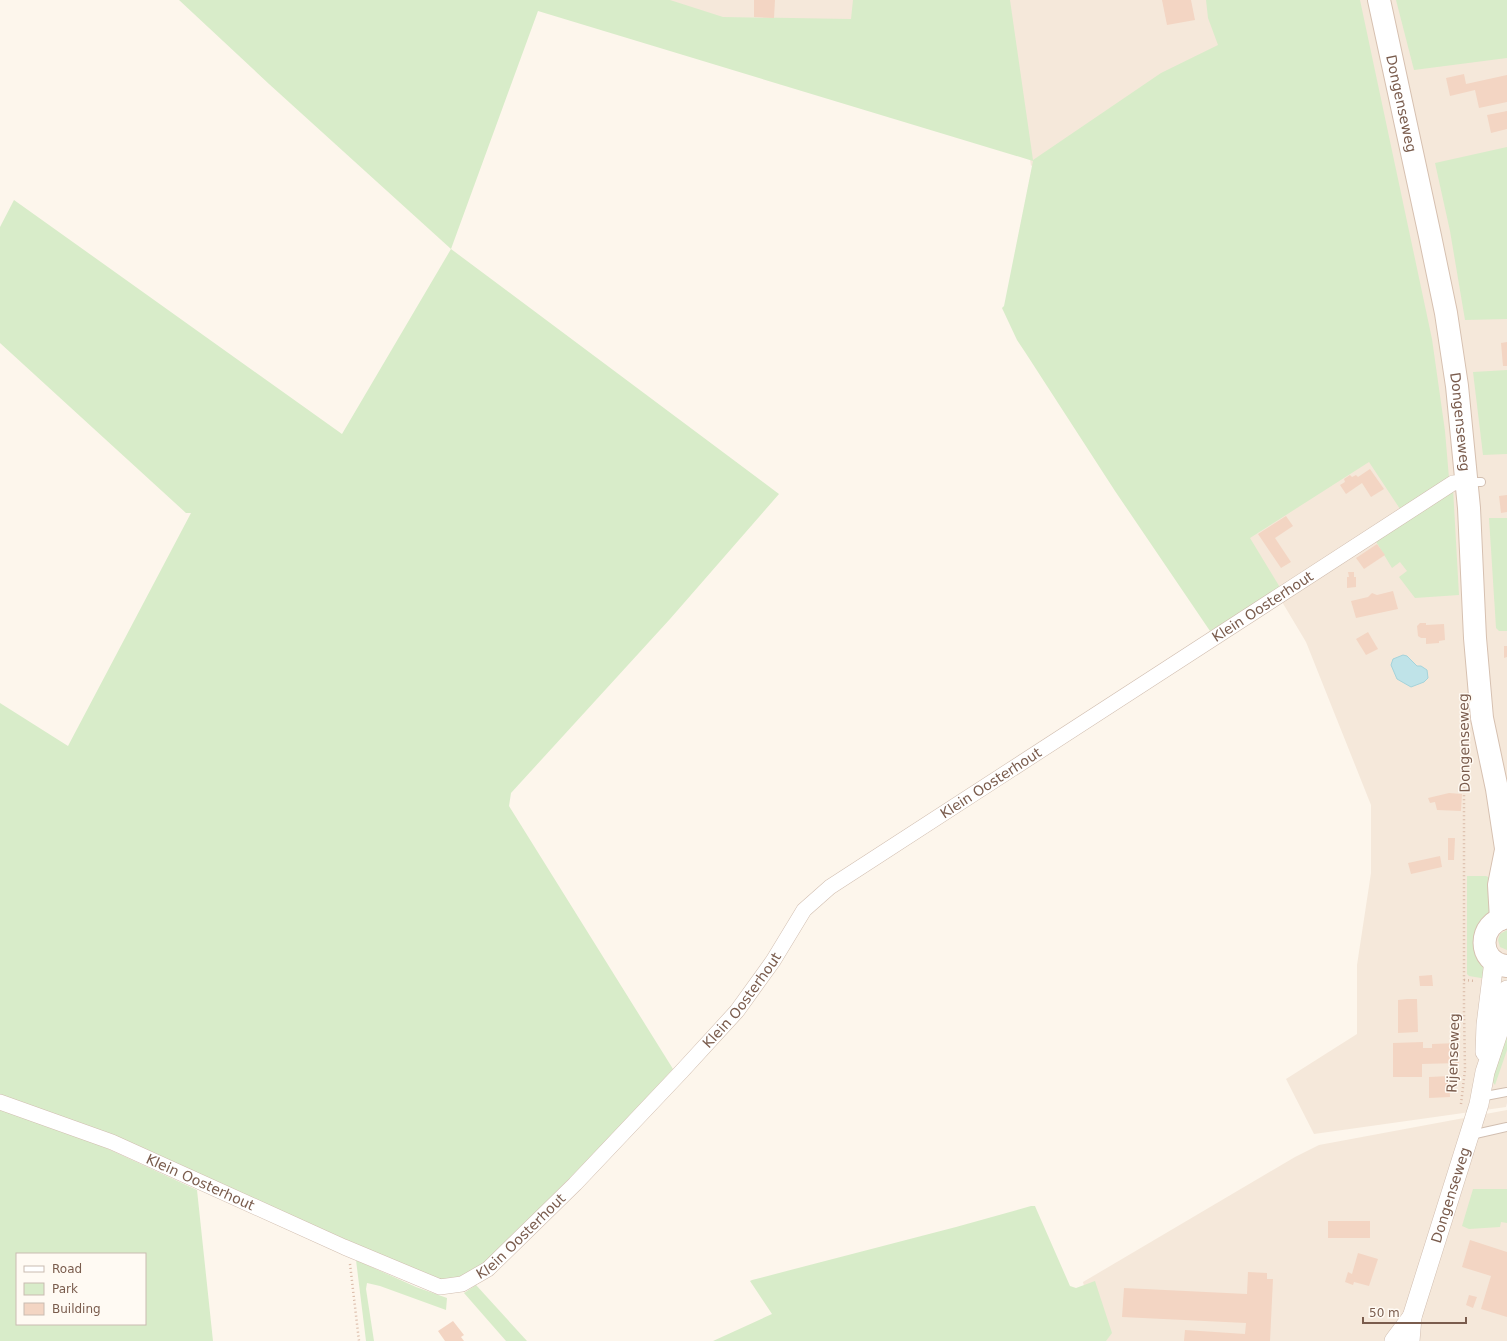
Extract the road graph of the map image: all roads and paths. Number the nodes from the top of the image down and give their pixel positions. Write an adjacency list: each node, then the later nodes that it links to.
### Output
1 (1379, 0): 2 (main road, Dongenseweg)
2 (1473, 482): 4 (main road, Dongenseweg); 16 (street, Klein Oosterhout)
3 (1464, 718): 7 (path, Dongenseweg)
4 (1506, 852): 5 (main road, Dongenseweg)
5 (1504, 918): 6 (main road)
6 (1500, 964): 9 (street, Dongenseweg)
7 (1464, 980): 13 (path, Rijenseweg)
8 (1507, 990): 9 (street, Dongenseweg)
9 (1485, 1072): 11 (street, Dongenseweg)
10 (1507, 1092): 11 (lane)
11 (1480, 1097): 15 (street, Dongenseweg)
12 (0, 1102): 16 (street, Klein Oosterhout)
13 (1460, 1107)
14 (1507, 1128): 15 (lane)
15 (1470, 1135): 17 (street, Dongenseweg)
16 (344, 1247): 18 (path)
17 (1412, 1317): 19 (street, Dongenseweg); 20 (street, Dongenseweg)
18 (359, 1341)
19 (1394, 1341)
20 (1410, 1341)

